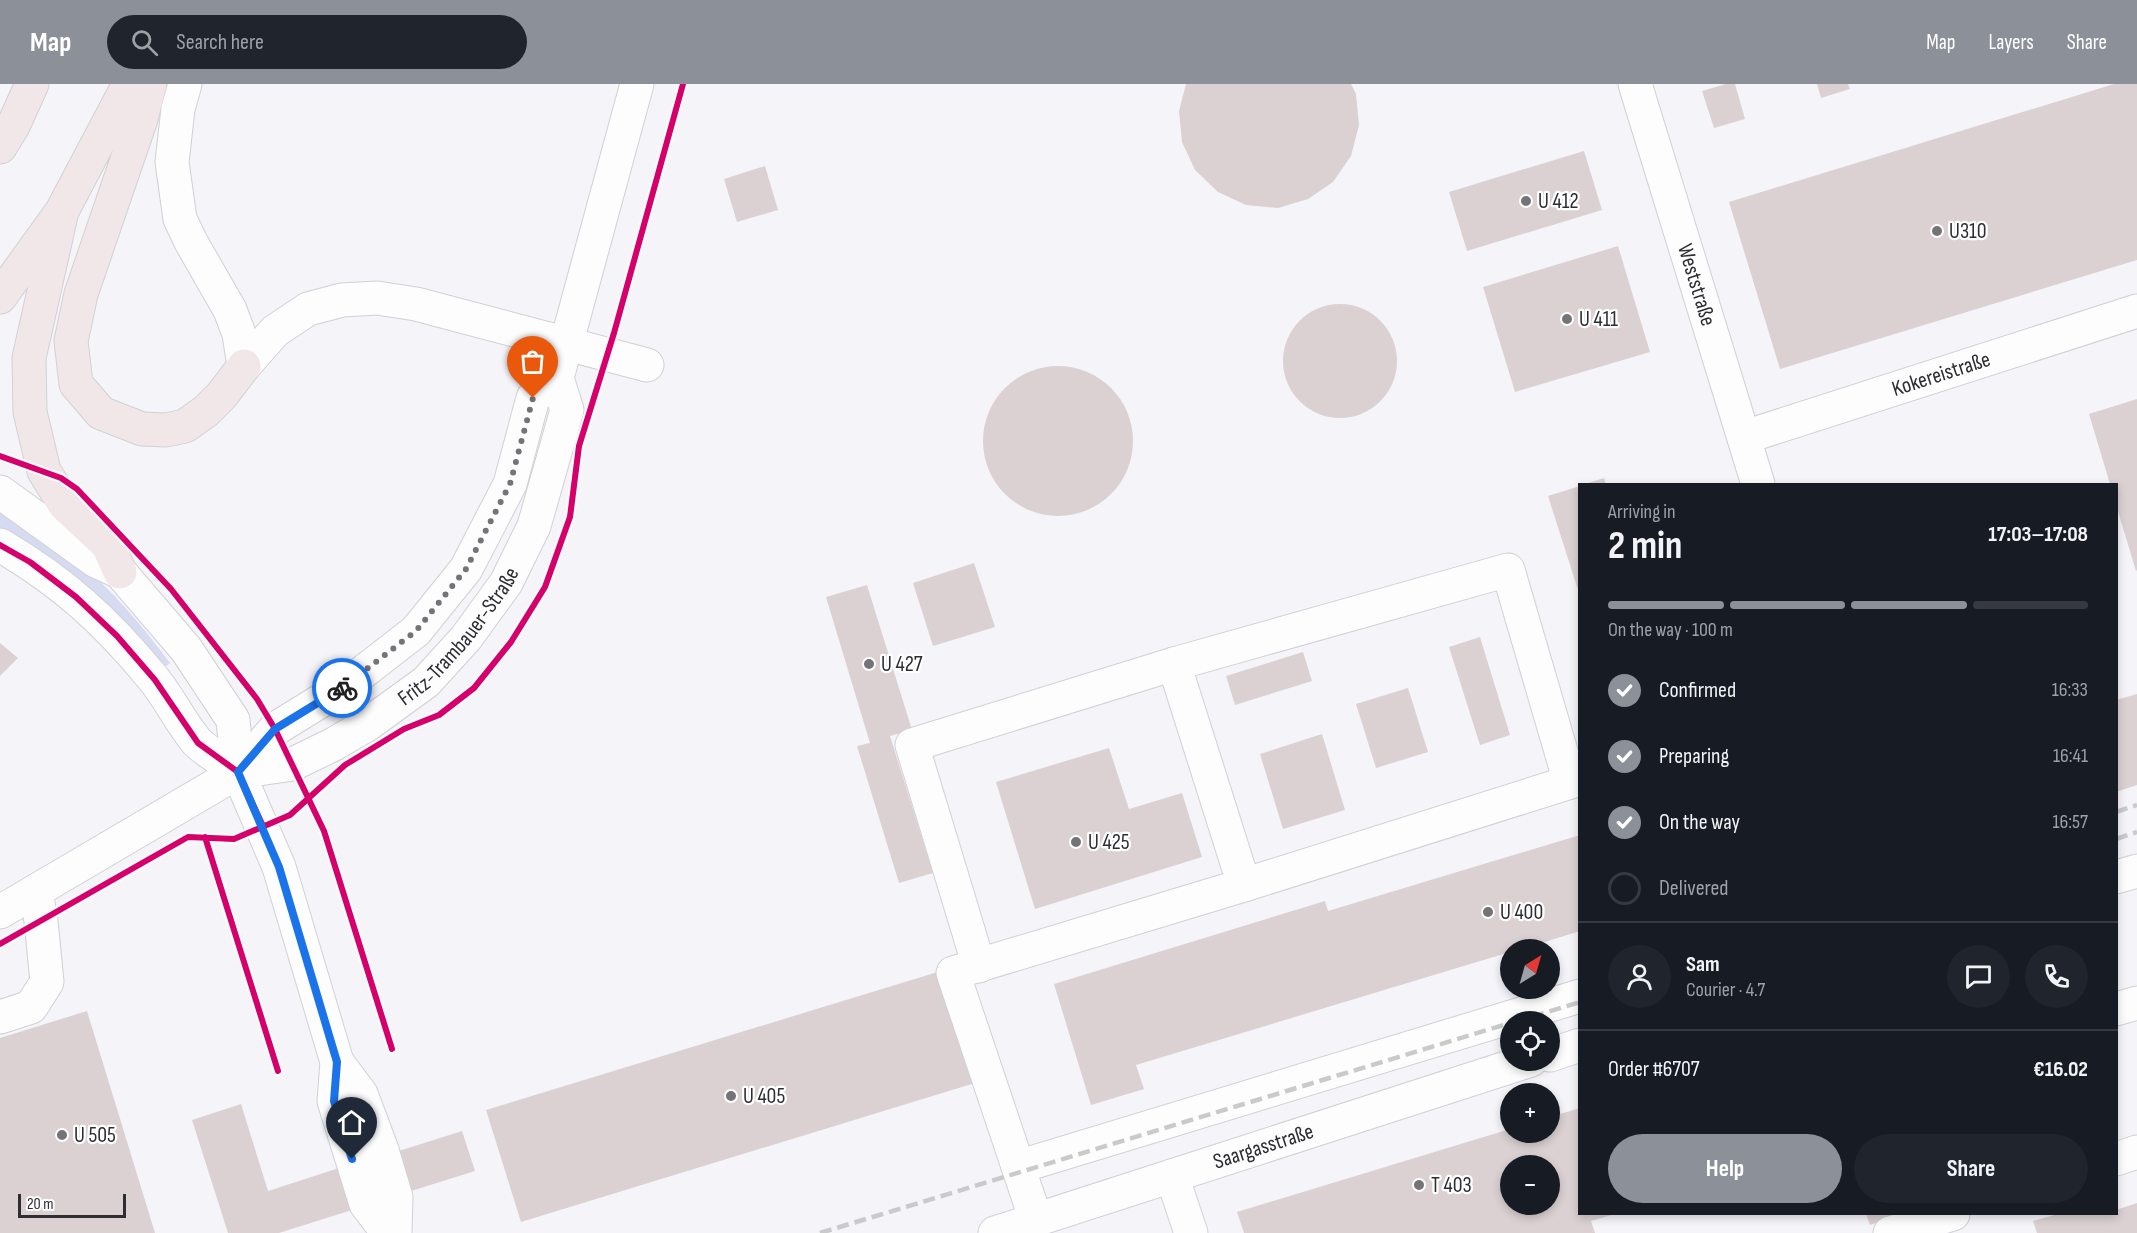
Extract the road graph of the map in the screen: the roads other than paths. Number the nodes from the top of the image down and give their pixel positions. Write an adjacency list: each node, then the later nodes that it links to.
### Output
1 (32, 84): 7 (highway)
2 (129, 84): 8 (highway)
3 (150, 84): 13 (highway)
4 (185, 84): 13 (street)
5 (637, 84): 11 (street)
6 (1635, 84): 15 (street, Weststraße)
7 (0, 147)
8 (62, 211): 9 (highway); 19 (highway)
9 (0, 297)
10 (2137, 311): 15 (street, Kokereistraße)
11 (566, 344): 12 (street); 13 (street); 14 (street)
12 (647, 365)
13 (244, 366)
14 (557, 378): 21 (street, Fritz-Trambauer-Straße); 21 (street, Fritz-Trambauer-Straße)
15 (1745, 437): 16 (street, Weststraße)
16 (1758, 483)
17 (0, 492): 19 (street)
18 (0, 545): 21 (street)
19 (120, 572): 21 (street)
20 (1174, 664): 22 (street); 25 (street); 28 (street)
21 (238, 772): 26 (street); 35 (street)
22 (1574, 781): 25 (street)
23 (2137, 871): 24 (street)
24 (2118, 876)
25 (1244, 885): 28 (street)
26 (36, 891): 27 (street); 32 (street)
27 (0, 912)
28 (979, 966): 39 (street)
29 (1578, 997): 39 (street)
30 (2137, 1003): 31 (street)
31 (2118, 1008)
32 (0, 1017)
33 (1578, 1046): 34 (street)
34 (1560, 1052)
35 (337, 1062): 44 (street); 45 (street)
36 (1500, 1070): 40 (street, Saargasstraße)
37 (2137, 1152): 38 (street)
38 (2118, 1158)
39 (1018, 1167): 43 (street)
40 (1172, 1176): 43 (street, Saargasstraße); 47 (street)
41 (1950, 1215): 48 (street)
42 (1966, 1215): 49 (street)
43 (1036, 1220): 46 (street, Saargasstraße)
44 (388, 1233)
45 (395, 1233)
46 (995, 1233)
47 (1191, 1233)
48 (1890, 1233)
49 (1971, 1233)

